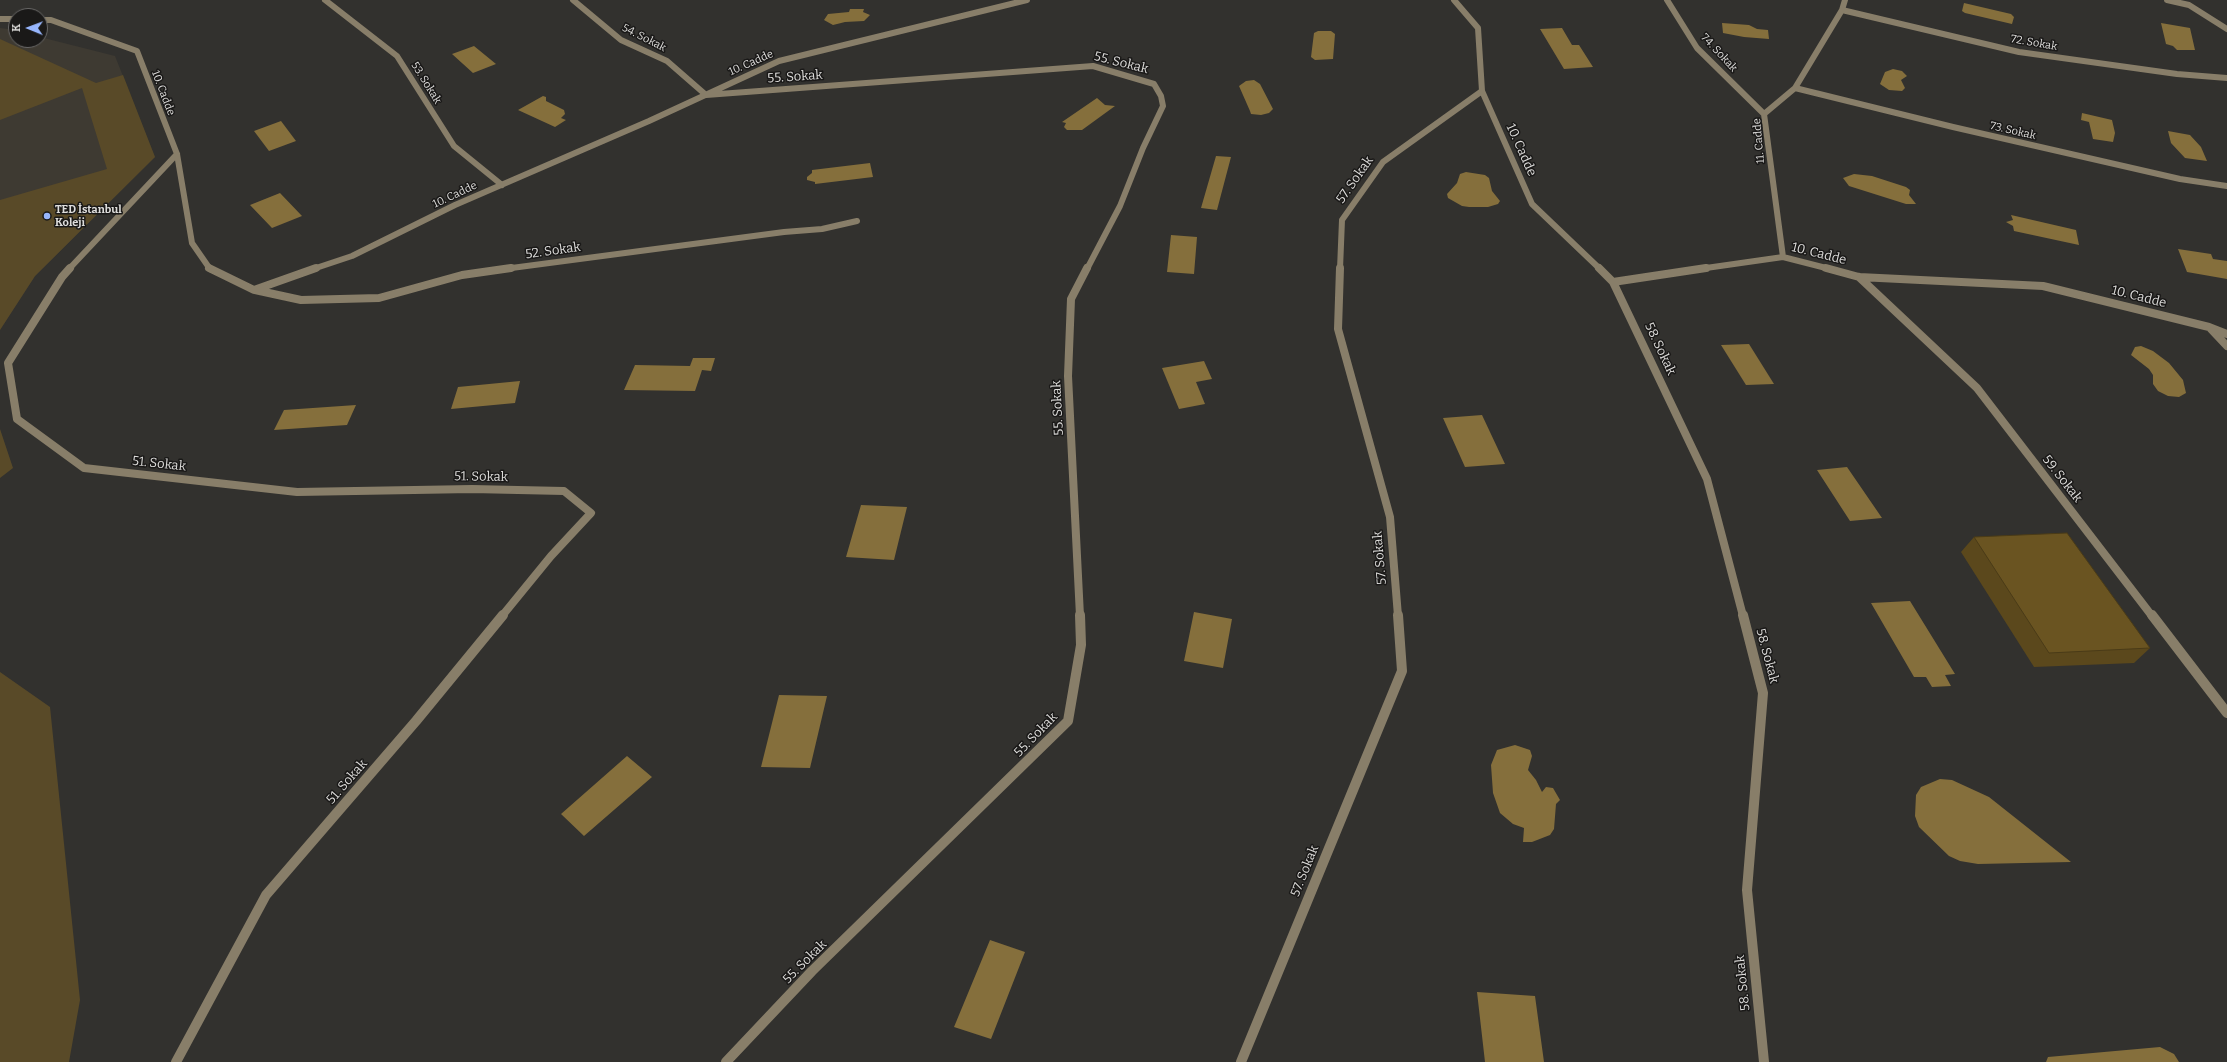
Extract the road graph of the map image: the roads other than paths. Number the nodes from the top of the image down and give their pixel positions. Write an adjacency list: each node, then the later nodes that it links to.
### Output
1 (325, 0): 17 (street, 53. Sokak)
2 (573, 0): 14 (street, 54. Sokak)
3 (1027, 0): 14 (street, 10. Cadde)
4 (1454, 0): 13 (street, 10. Cadde)
5 (1667, 0): 15 (street, 74. Sokak)
6 (1845, 0): 8 (street, 11. Cadde)
7 (2168, 0): 10 (street)
8 (1842, 10): 11 (street, 72. Sokak); 12 (street, 11. Cadde)
9 (48, 20): 16 (street, 10. Cadde)
10 (2227, 29)
11 (2227, 78)
12 (1795, 88): 15 (street, 11. Cadde); 18 (street, 73. Sokak)
13 (1482, 90): 22 (street, 10. Cadde); 31 (street, 57. Sokak)
14 (706, 95): 17 (street, 10. Cadde); 30 (street, 55. Sokak)
15 (1764, 114): 20 (street, 11. Cadde)
16 (178, 154): 23 (street, 10. Cadde); 29 (street, 51. Sokak)
17 (502, 184): 23 (street, 10. Cadde)
18 (2227, 186)
19 (857, 221): 23 (street, 52. Sokak)
20 (1783, 258): 21 (street, 10. Cadde); 22 (street, 10. Cadde)
21 (1859, 277): 24 (street, 10. Cadde); 28 (street, 59. Sokak)
22 (1613, 282): 32 (street, 58. Sokak)
23 (254, 290)
24 (2209, 327): 25 (street); 26 (street, 10. Cadde); 27 (street)
25 (2227, 330)
26 (2227, 334)
27 (2227, 346)
28 (2227, 713)
29 (176, 1062)
30 (726, 1062)
31 (1241, 1062)
32 (1764, 1062)

